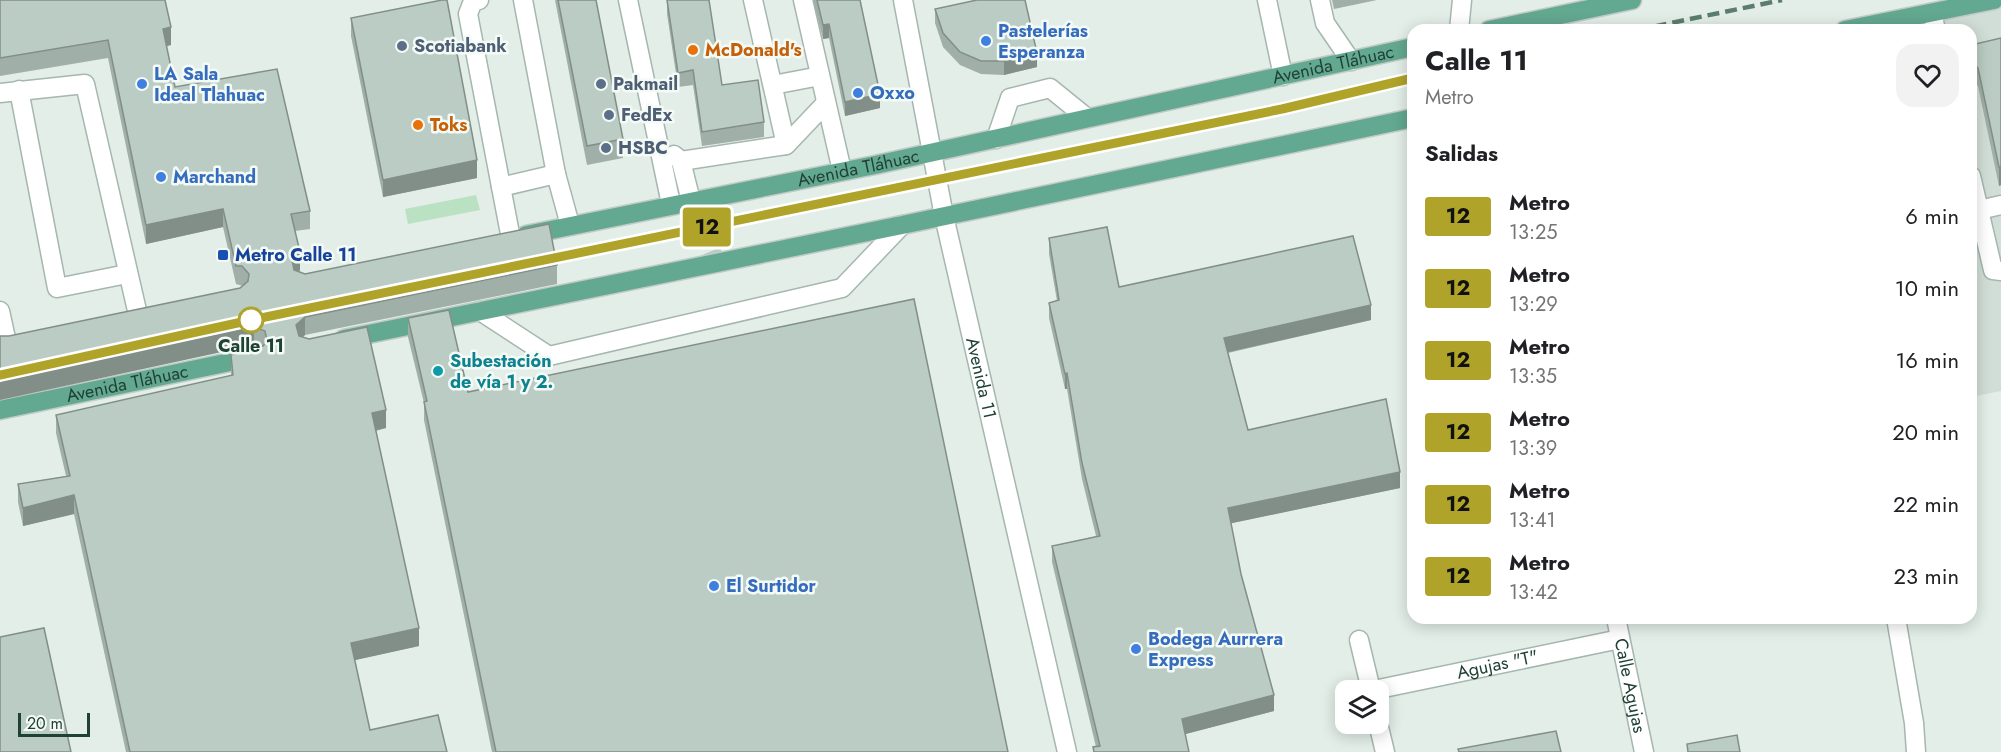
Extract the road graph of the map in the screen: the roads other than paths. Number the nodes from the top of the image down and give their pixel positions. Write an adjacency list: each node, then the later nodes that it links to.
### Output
1 (479, 0): 33 (street)
2 (523, 0): 32 (street)
3 (628, 0): 27 (street)
4 (753, 0): 20 (street)
5 (803, 0): 18 (street)
6 (903, 0): 29 (street, Avenida 11)
7 (1267, 0): 19 (street)
8 (1320, 0): 17 (street)
9 (1462, 0): 13 (street)
10 (1632, 0): 14 (main road)
11 (1994, 0): 12 (main road)
12 (1934, 21): 15 (main road)
13 (1460, 24)
14 (1518, 24)
15 (1904, 24)
16 (1407, 48): 17 (main road, Avenida Tláhuac)
17 (1351, 61): 19 (main road, Avenida Tláhuac)
18 (820, 76): 20 (street); 23 (street)
19 (1283, 76): 24 (main road, Avenida Tláhuac)
20 (773, 85): 28 (street)
21 (19, 90): 22 (street); 44 (street); 44 (street)
22 (0, 93)
23 (826, 103): 28 (street); 31 (street)
24 (1087, 118): 26 (main road, Avenida Tláhuac); 26 (street)
25 (1407, 119): 39 (main road)
26 (996, 139): 29 (main road, Avenida Tláhuac)
27 (657, 140): 30 (street); 36 (street)
28 (786, 145): 30 (street)
29 (932, 152): 31 (main road, Avenida Tláhuac); 39 (street, Avenida 11)
30 (681, 161): 34 (street)
31 (842, 171): 34 (main road, Avenida Tláhuac)
32 (556, 174): 33 (street); 40 (street)
33 (501, 187): 42 (street)
34 (691, 201): 36 (main road, Avenida Tláhuac)
35 (1977, 202): 38 (street)
36 (671, 204): 40 (main road, Avenida Tláhuac)
37 (2001, 206): 38 (street)
38 (1979, 210): 43 (street)
39 (944, 216): 41 (main road); 62 (street, Avenida 11)
40 (570, 225): 42 (main road, Avenida Tláhuac)
41 (902, 225): 47 (main road); 47 (street)
42 (505, 240)
43 (2001, 272)
44 (127, 274): 48 (street)
45 (0, 311): 52 (street)
46 (160, 311): 48 (main road)
47 (480, 311): 51 (main road)
48 (138, 315): 49 (main road)
49 (116, 320)
50 (28, 338): 52 (main road)
51 (330, 341)
52 (4, 343)
53 (256, 356): 54 (main road, Avenida Tláhuac)
54 (0, 410)
55 (1617, 624): 58 (street, Calle Agujas)
56 (1897, 624): 65 (street)
57 (1359, 639): 59 (street)
58 (1620, 639): 60 (street, Agujas "T"); 64 (street, Calle Agujas)
59 (1369, 680)
60 (1389, 687)
61 (1380, 734): 63 (street)
62 (1067, 752)
63 (1384, 752)
64 (1644, 752)
65 (1916, 752)

